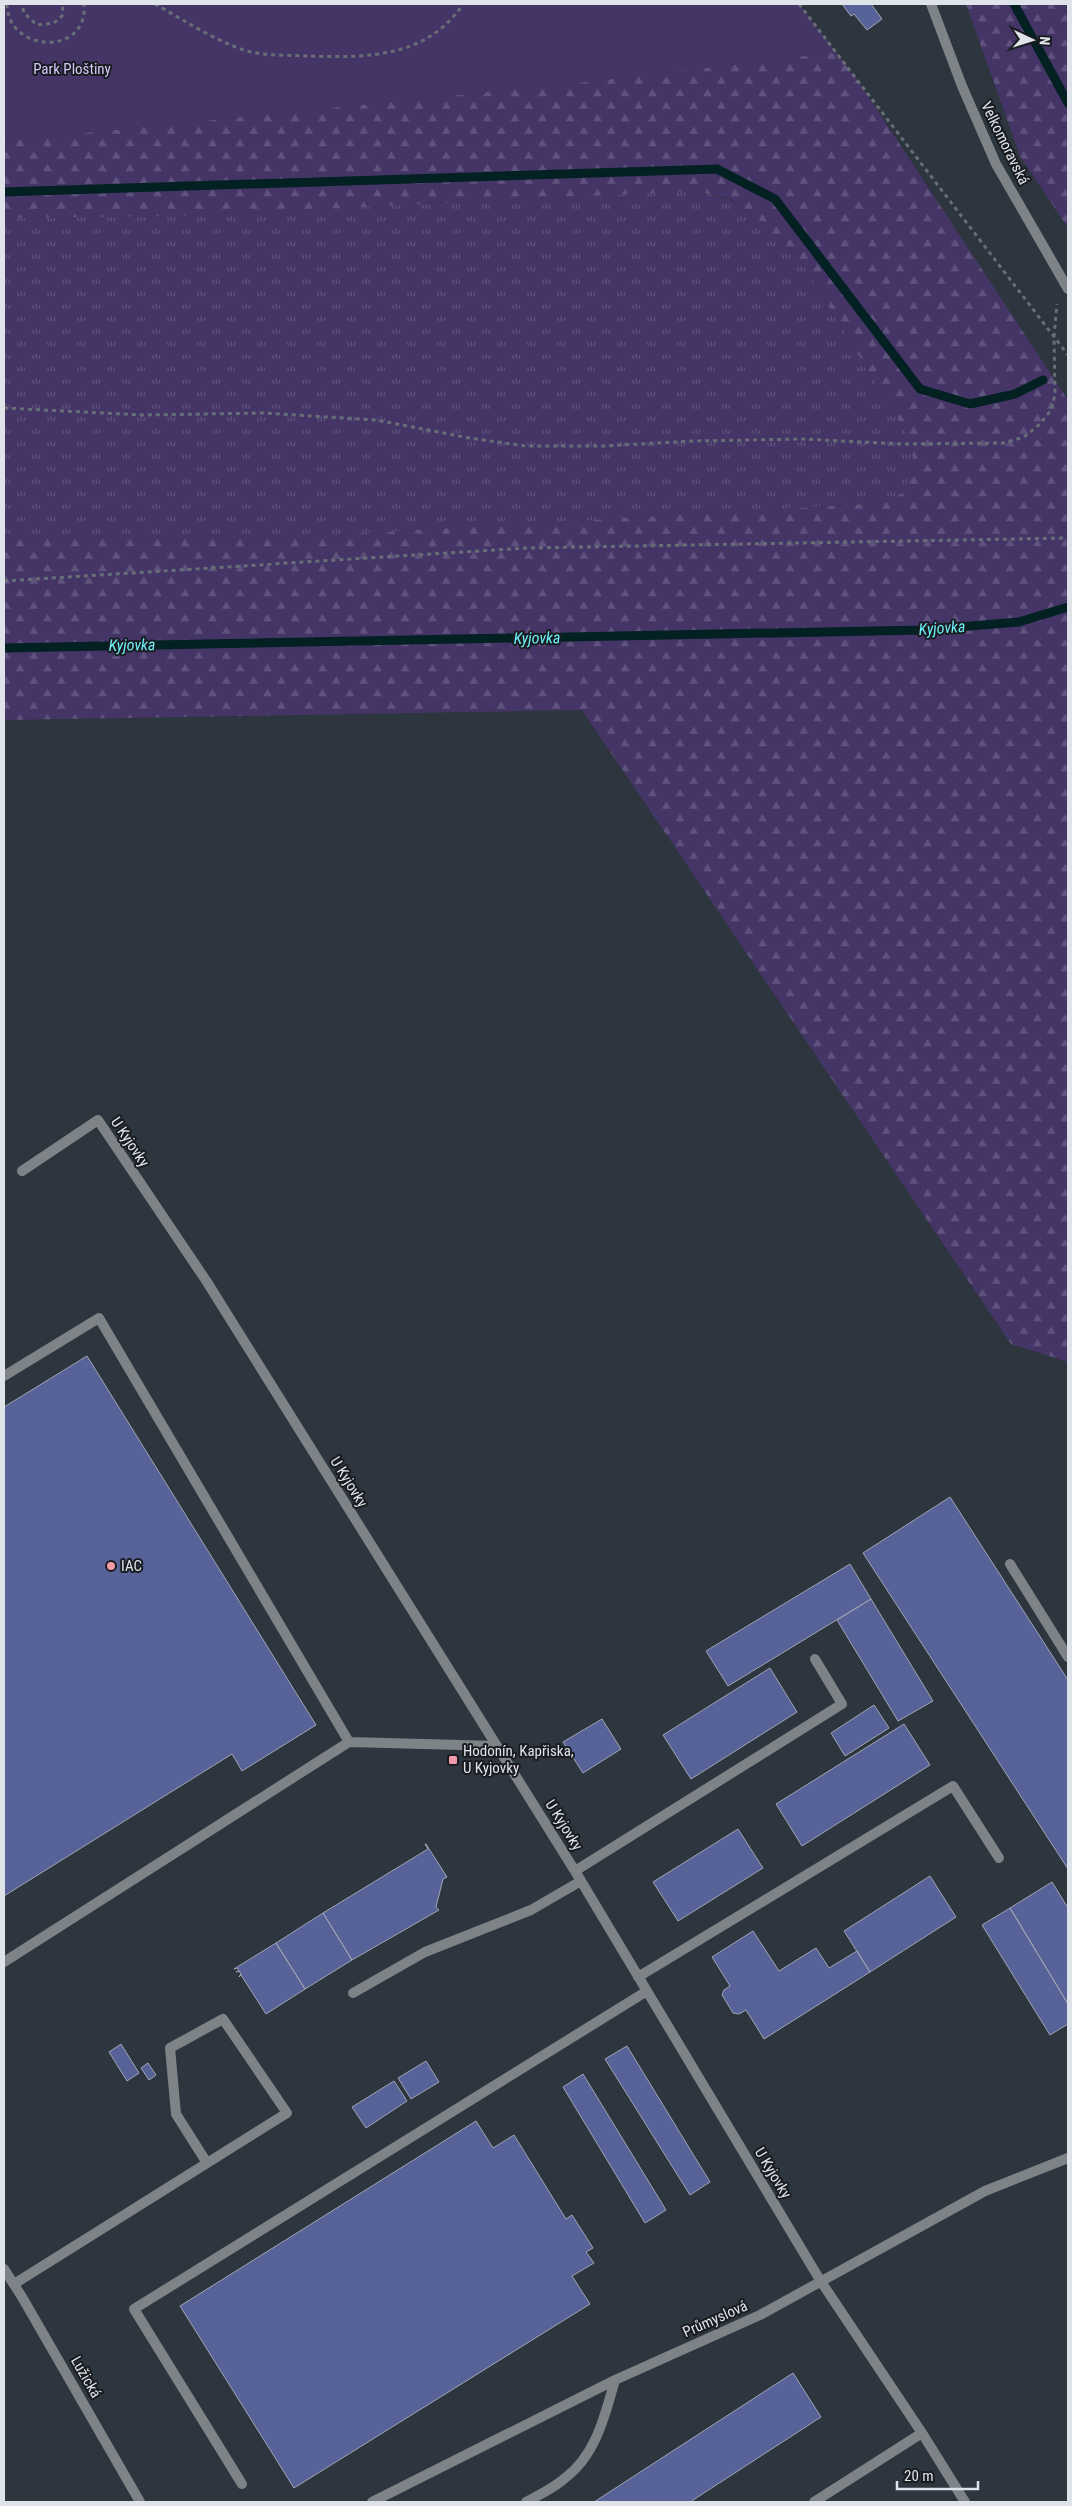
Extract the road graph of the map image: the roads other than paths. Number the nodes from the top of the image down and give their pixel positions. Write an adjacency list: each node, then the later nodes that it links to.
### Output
1 (931, 4): 2 (street, Velkomoravská)
2 (1068, 289)
3 (22, 1171): 9 (street, U Kyjovky)
4 (4, 1376): 8 (street)
5 (1010, 1564): 6 (street)
6 (1068, 1657)
7 (815, 1659): 11 (street)
8 (349, 1742): 9 (street); 13 (street)
9 (497, 1746): 11 (street, U Kyjovky)
10 (999, 1858): 14 (street)
11 (575, 1871): 12 (street, U Kyjovky)
12 (581, 1881): 14 (street, U Kyjovky); 16 (street)
13 (4, 1962)
14 (638, 1976): 15 (street, U Kyjovky)
15 (647, 1991): 20 (street, U Kyjovky); 24 (street)
16 (353, 1993)
17 (1068, 2158): 20 (street, Průmyslová)
18 (207, 2163): 18 (street); 21 (street)
19 (4, 2269): 21 (street, Lužická)
20 (820, 2280): 22 (street, Průmyslová); 23 (street, U Kyjovky)
21 (14, 2284): 25 (street, Lužická)
22 (615, 2380): 26 (street, Průmyslová); 27 (street)
23 (922, 2433): 28 (street); 29 (street, U Kyjovky)
24 (242, 2484)
25 (140, 2502)
26 (372, 2502)
27 (526, 2502)
28 (814, 2502)
29 (966, 2502)

